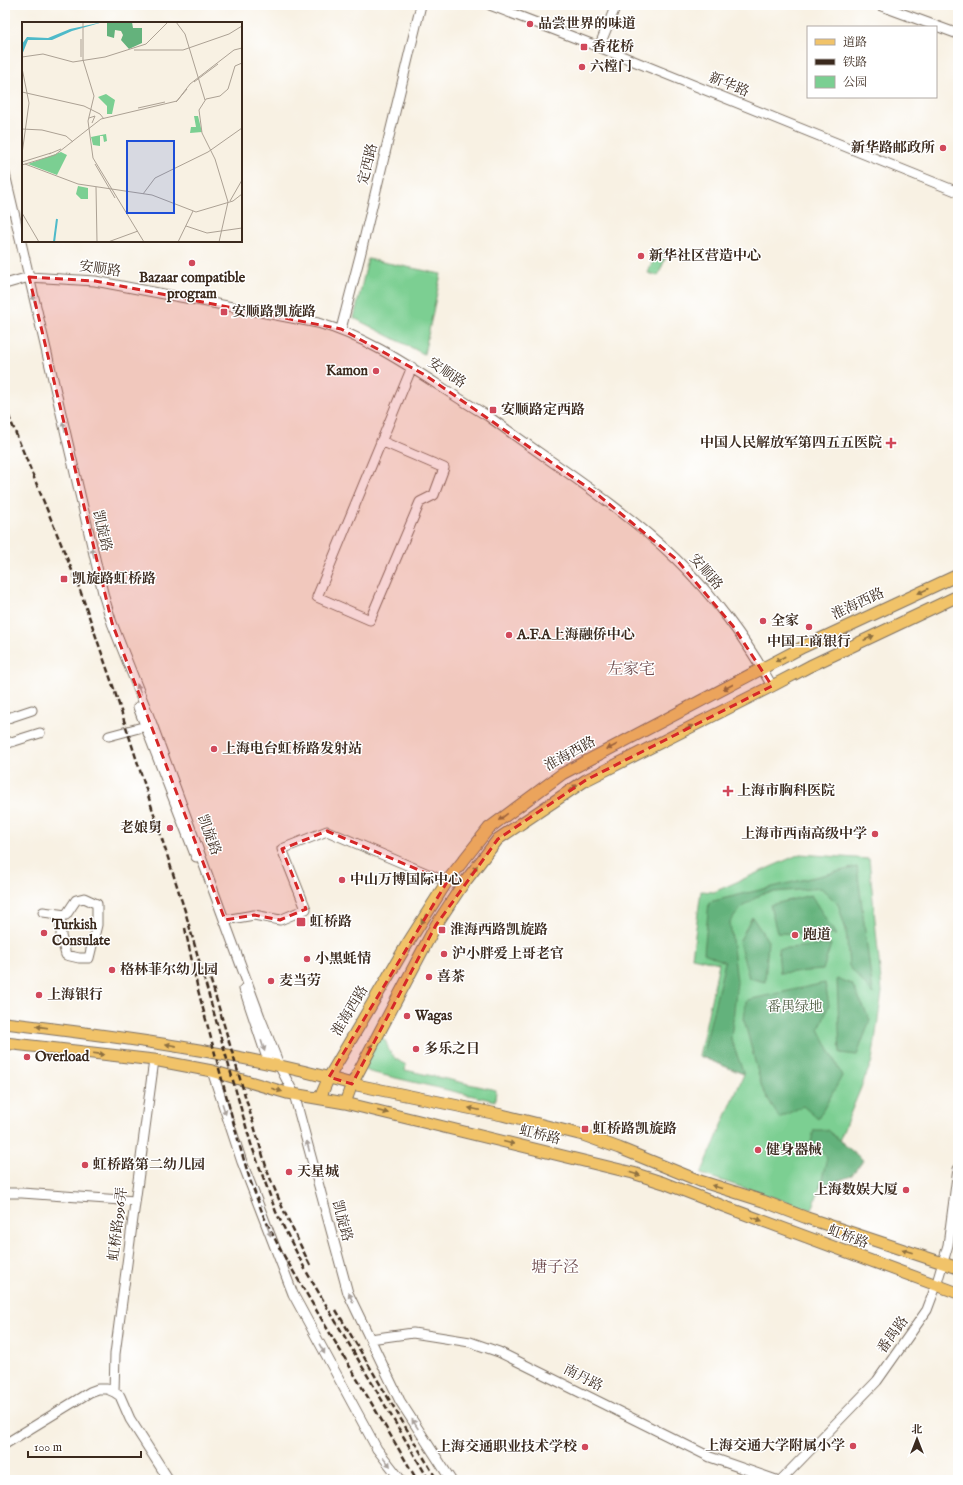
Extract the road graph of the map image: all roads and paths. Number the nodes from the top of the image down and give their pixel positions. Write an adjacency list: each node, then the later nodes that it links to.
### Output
1 (421, 5): 13 (street, 定西路)
2 (490, 5): 8 (street, 新华路)
3 (616, 5): 8 (street)
4 (879, 5): 5 (street)
5 (936, 26)
6 (937, 26): 7 (street)
7 (958, 34)
8 (599, 48): 10 (street, 新华路)
9 (5, 174): 11 (street, 凯旋路)
10 (958, 192)
11 (29, 277): 12 (street, 安顺路); 13 (street, 安顺路); 23 (street, 凯旋路, one-way to 11)
12 (5, 284)
13 (341, 329): 14 (street, 安顺路)
14 (412, 367): 15 (street); 18 (street, 安顺路)
15 (381, 441): 15 (street)
16 (958, 575): 18 (main road, 淮海西路, one-way to 18)
17 (958, 596): 19 (main road, one-way to 17)
18 (762, 669): 19 (street, 安顺路); 27 (main road, 淮海西路, one-way to 27)
19 (772, 686): 38 (main road, one-way to 19)
20 (138, 707): 23 (street, 凯旋路)
21 (32, 710): 22 (street)
22 (5, 719)
23 (149, 725): 25 (street); 30 (street, 凯旋路); 34 (street, 凯旋路, one-way to 34)
24 (40, 733): 26 (street)
25 (109, 736)
26 (5, 744)
27 (447, 882): 30 (street); 37 (main road, 淮海西路, one-way to 37)
28 (43, 912): 29 (street)
29 (55, 914): 29 (street)
30 (225, 920): 35 (street, 凯旋路)
31 (5, 1023): 34 (main road, 虹桥路, one-way to 31)
32 (5, 1043): 33 (main road, 虹桥路, one-way to 33)
33 (154, 1060): 36 (main road, 虹桥路); 44 (street, 虹桥路996弄)
34 (269, 1064): 35 (main road, 虹桥路)
35 (280, 1067): 37 (main road, 虹桥路); 39 (street, 凯旋路)
36 (212, 1071): 39 (main road, 虹桥路, one-way to 39); 53 (street, one-way to 53)
37 (329, 1077): 38 (main road, 虹桥路); 40 (main road, 淮海西路)
38 (352, 1084): 41 (main road); 45 (main road, 虹桥路, one-way to 38)
39 (294, 1094): 40 (main road, 虹桥路); 49 (street, 凯旋路, one-way to 39)
40 (320, 1098): 41 (main road, 虹桥路)
41 (345, 1103): 47 (main road, 虹桥路, one-way to 47)
42 (958, 1169): 45 (street, 番禺路)
43 (5, 1193): 44 (street)
44 (135, 1201): 50 (street, 虹桥路996弄)
45 (944, 1263): 46 (main road, 虹桥路); 47 (street, 番禺路)
46 (958, 1268)
47 (936, 1286): 48 (main road, 虹桥路); 56 (street, 番禺路)
48 (958, 1293)
49 (370, 1339): 54 (street, 凯旋路, one-way to 49); 55 (street, 南丹路)
50 (114, 1392): 51 (street); 52 (street)
51 (5, 1444)
52 (169, 1480)
53 (401, 1480)
54 (452, 1480)
55 (776, 1480)
56 (781, 1480)

